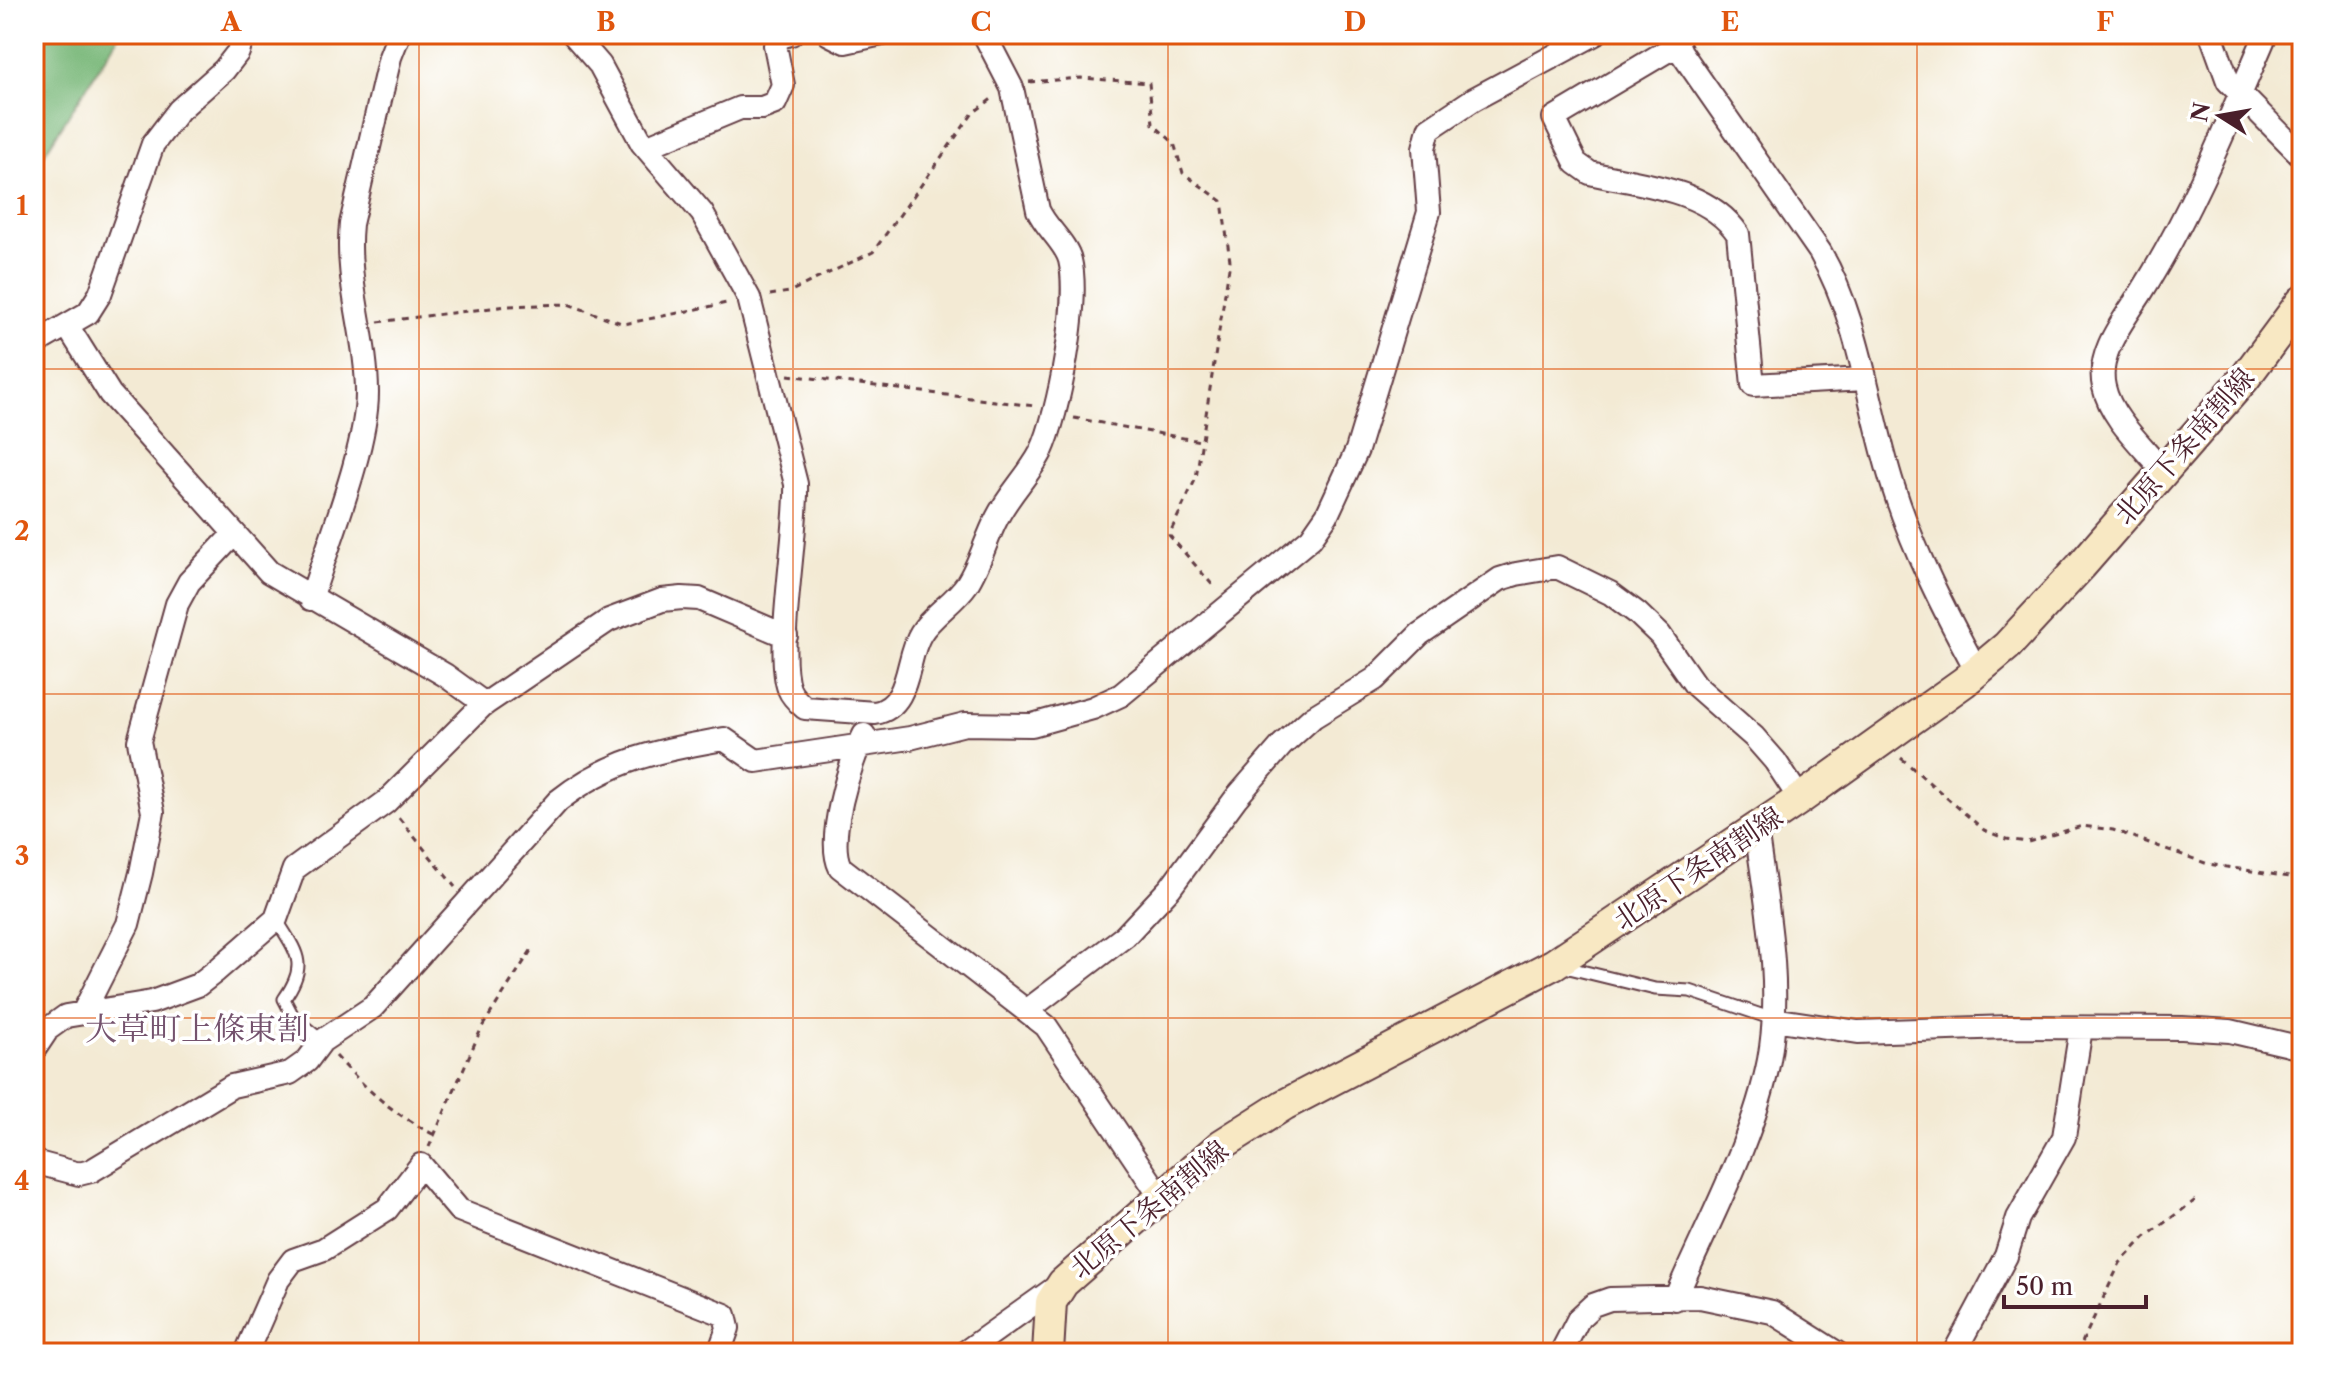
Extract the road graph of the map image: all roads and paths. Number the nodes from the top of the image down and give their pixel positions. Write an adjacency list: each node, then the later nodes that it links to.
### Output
1 (243, 34): 17 (street)
2 (399, 34): 25 (street)
3 (573, 34): 14 (street)
4 (791, 34): 14 (street)
5 (829, 34): 6 (street)
6 (882, 34)
7 (984, 34): 12 (street)
8 (1595, 34): 26 (street)
9 (2211, 34): 13 (street)
10 (2266, 34): 13 (street)
11 (1675, 40): 20 (street); 20 (street)
12 (1012, 88): 21 (street); 22 (path)
13 (2240, 94): 15 (street); 23 (street)
14 (646, 147): 19 (street)
15 (2302, 156)
16 (2302, 301): 23 (main road, 北原下条南割線)
17 (68, 327): 18 (street); 24 (street)
18 (34, 344)
19 (769, 372): 21 (path); 27 (street)
20 (1865, 379): 28 (street)
21 (1055, 411): 22 (path); 30 (street)
22 (1200, 441): 26 (path)
23 (2164, 472): 28 (main road, 北原下条南割線)
24 (233, 535): 25 (street); 42 (street)
25 (311, 599): 29 (street)
26 (1227, 610): 32 (street)
27 (786, 636): 29 (street); 30 (street)
28 (1977, 671): 31 (main road, 北原下条南割線)
29 (485, 704): 34 (street)
30 (875, 713): 32 (street)
31 (1882, 742): 33 (main road, 北原下条南割線); 36 (path)
32 (859, 745): 37 (street); 41 (street)
33 (1800, 799): 35 (main road, 北原下条南割線); 41 (street)
34 (386, 802): 37 (path); 38 (street)
35 (1756, 828): 40 (main road, 北原下条南割線); 43 (street)
36 (2302, 879)
37 (468, 901): 45 (street)
38 (276, 919): 42 (street); 45 (lane)
39 (532, 949): 48 (path)
40 (1554, 964): 43 (lane); 51 (main road, 北原下条南割線)
41 (1029, 1009): 51 (street)
42 (84, 1011): 47 (street)
43 (1773, 1019): 44 (street); 54 (street)
44 (2081, 1028): 46 (street); 61 (street)
45 (322, 1041): 48 (path); 49 (street)
46 (2302, 1048)
47 (34, 1050)
48 (435, 1135): 50 (path)
49 (34, 1162)
50 (421, 1165): 55 (street); 56 (street)
51 (1160, 1196): 53 (main road, 北原下条南割線)
52 (2197, 1199): 62 (path)
53 (1063, 1283): 57 (street); 58 (main road, 北原下条南割線)
54 (1675, 1299): 59 (street); 60 (street)
55 (246, 1353)
56 (719, 1353)
57 (964, 1353)
58 (1048, 1353)
59 (1561, 1353)
60 (1837, 1353)
61 (1954, 1353)
62 (2077, 1353)

